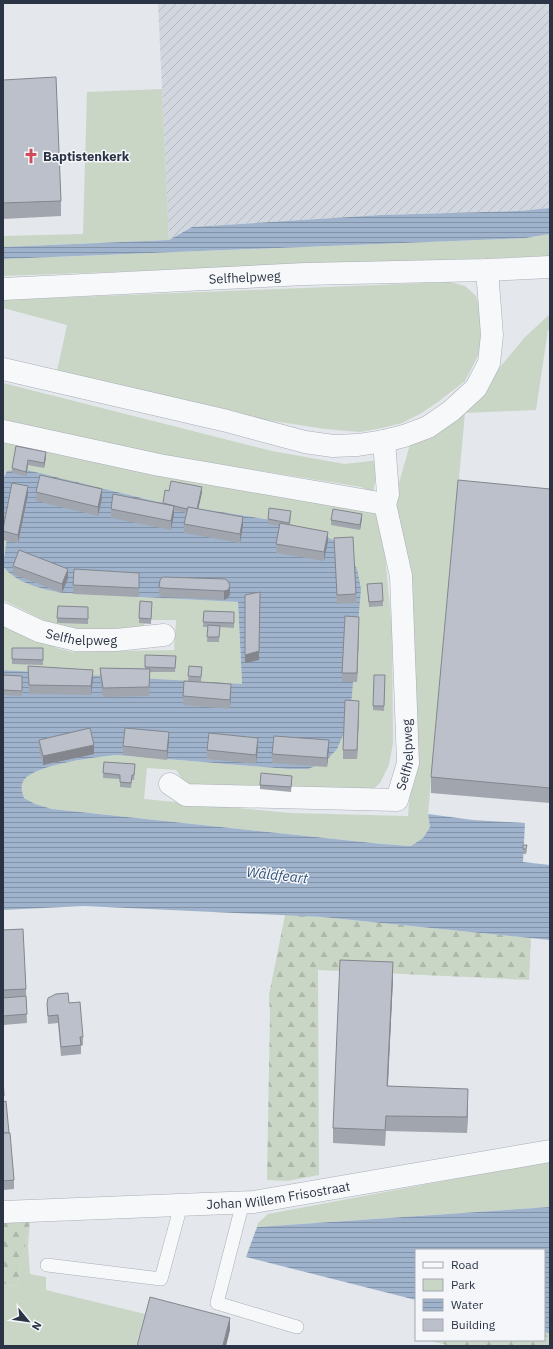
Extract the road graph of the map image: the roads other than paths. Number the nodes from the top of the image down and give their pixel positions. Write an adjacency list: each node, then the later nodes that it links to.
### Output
1 (550, 267): 2 (street, Selfhelpweg)
2 (487, 270): 3 (street, Selfhelpweg); 6 (street)
3 (3, 289)
4 (3, 369): 6 (street)
5 (3, 431): 7 (street)
6 (384, 441): 7 (street, Selfhelpweg)
7 (385, 504): 10 (street, Selfhelpweg)
8 (3, 614): 9 (street, Selfhelpweg)
9 (164, 635)
10 (170, 784)
11 (550, 1151): 12 (street, Johan Willem Frisostraat)
12 (243, 1202): 13 (street, Johan Willem Frisostraat); 16 (lane)
13 (181, 1205): 14 (street, Johan Willem Frisostraat); 15 (lane)
14 (3, 1212)
15 (47, 1265)
16 (298, 1327)

